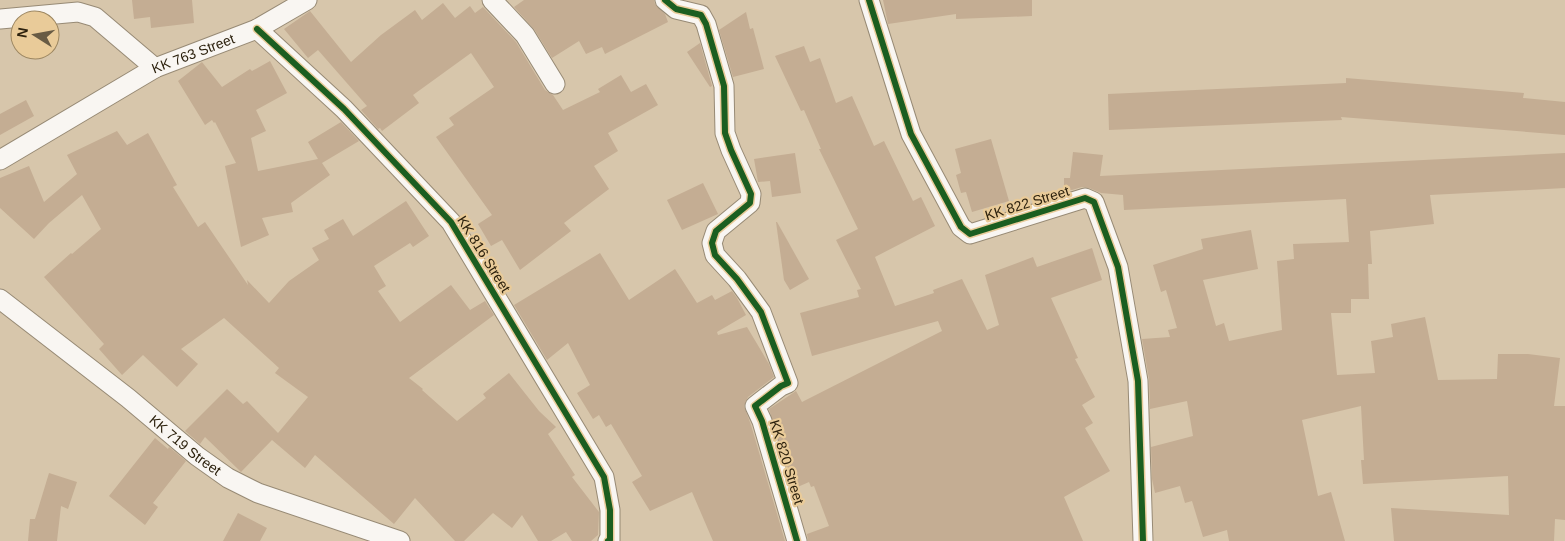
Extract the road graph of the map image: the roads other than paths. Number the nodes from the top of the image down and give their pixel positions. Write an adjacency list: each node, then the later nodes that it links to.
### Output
1 (308, 0): 6 (street, KK 763 Street)
2 (492, 0): 8 (street)
3 (665, 0): 13 (street, KK 820 Street)
4 (869, 0): 14 (street, KK 822 Street)
5 (0, 19): 7 (street, KK 763 Street)
6 (257, 29): 7 (street, KK 763 Street); 12 (street, KK 816 Street)
7 (155, 68): 9 (street)
8 (555, 84)
9 (0, 160)
10 (0, 299): 11 (street, KK 719 Street)
11 (400, 541)
12 (608, 541)
13 (797, 541)
14 (1143, 541)

